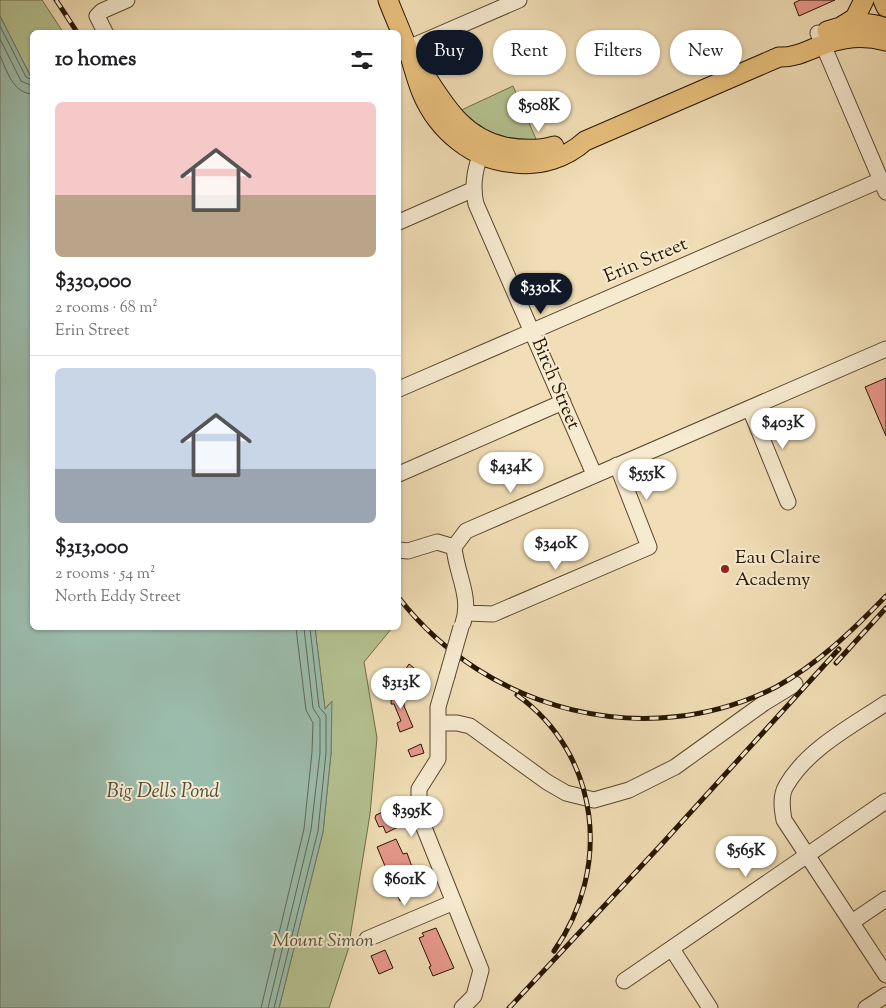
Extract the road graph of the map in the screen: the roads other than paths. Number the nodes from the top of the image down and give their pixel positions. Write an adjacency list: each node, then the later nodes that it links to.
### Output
1 (125, 0): 9 (street)
2 (388, 0): 10 (main road)
3 (519, 0): 13 (street)
4 (864, 0): 8 (main road)
5 (870, 0): 11 (street)
6 (883, 0): 7 (main road)
7 (886, 7)
8 (838, 27): 11 (main road); 12 (main road)
9 (104, 30)
10 (397, 30)
11 (879, 32): 12 (main road)
12 (821, 39): 14 (main road); 15 (street)
13 (403, 50): 14 (main road)
14 (483, 148): 16 (street)
15 (884, 186): 18 (street, Erin Street)
16 (472, 190): 17 (street); 18 (street, Birch Street)
17 (401, 221)
18 (532, 332): 20 (street, Erin Street); 21 (street, Birch Street)
19 (886, 349): 22 (street)
20 (401, 389)
21 (562, 402): 24 (street); 25 (street, Birch Street)
22 (750, 409): 23 (street); 26 (street)
23 (616, 465): 25 (street); 29 (street)
24 (401, 473)
25 (594, 474): 27 (street)
26 (788, 502)
27 (454, 547): 28 (street); 29 (street)
28 (401, 550)
29 (464, 620): 32 (street, bridge)
30 (795, 684): 32 (street)
31 (886, 703): 34 (street)
32 (439, 724): 36 (street)
33 (886, 800): 34 (street)
34 (808, 853): 37 (street); 39 (street)
35 (886, 899): 37 (street)
36 (454, 902): 38 (street); 43 (street)
37 (852, 922): 40 (street)
38 (367, 939)
39 (672, 949): 41 (street); 44 (street)
40 (886, 975)
41 (624, 981)
42 (886, 995): 45 (street)
43 (462, 1008)
44 (710, 1008)
45 (866, 1008)

